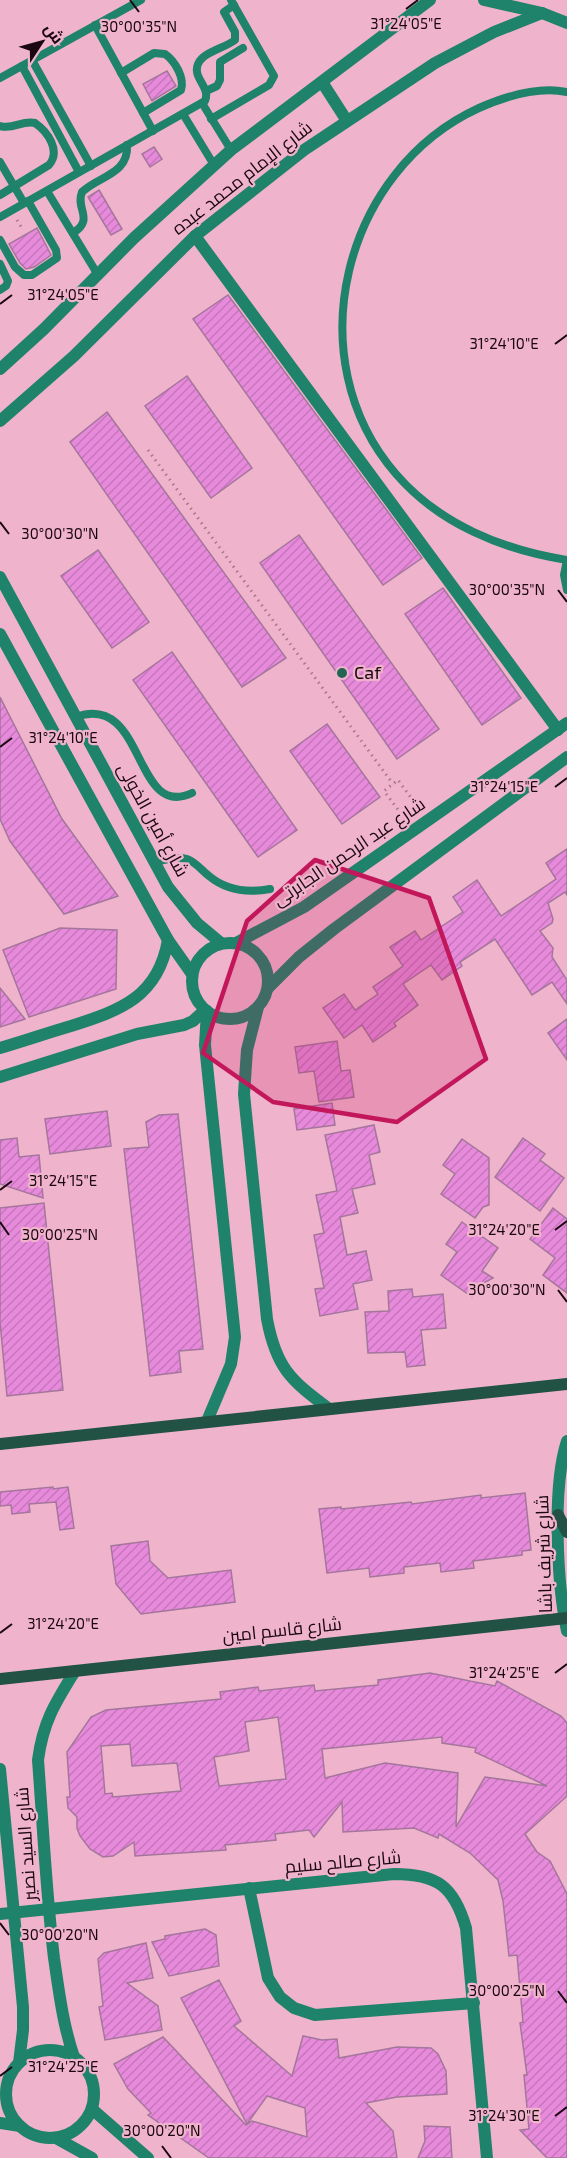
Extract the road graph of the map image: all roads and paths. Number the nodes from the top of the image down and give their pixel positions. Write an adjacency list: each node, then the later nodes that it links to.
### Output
1 (141, 0): 7 (lane)
2 (430, 0): 13 (street, شارع الإمام محمد عبده)
3 (484, 0): 5 (street)
4 (233, 3): 14 (lane); 19 (lane)
5 (542, 13): 6 (street); 20 (street, شارع الإمام محمد عبده)
6 (567, 22)
7 (95, 25): 9 (lane); 11 (lane)
8 (243, 48): 14 (lane)
9 (32, 60): 10 (lane); 27 (lane)
10 (22, 66): 12 (lane); 28 (lane)
11 (121, 73): 17 (lane); 17 (lane)
12 (0, 78)
13 (322, 82): 20 (street); 24 (street, شارع الإمام محمد عبده)
14 (206, 91): 16 (lane)
15 (567, 92): 43 (lane)
16 (202, 103): 18 (lane); 19 (lane)
17 (143, 113): 22 (lane)
18 (183, 114): 22 (lane); 26 (lane)
19 (211, 119): 24 (lane)
20 (347, 121): 35 (street, شارع الإمام محمد عبده)
21 (0, 126): 29 (lane)
22 (153, 131): 23 (lane)
23 (127, 146): 27 (lane); 34 (lane)
24 (231, 150): 26 (street, شارع الإمام محمد عبده)
25 (0, 162): 29 (lane)
26 (214, 165): 38 (street, شارع الإمام محمد عبده)
27 (91, 166): 28 (lane)
28 (79, 172): 30 (lane)
29 (14, 187): 31 (lane); 32 (lane)
30 (47, 190): 32 (lane); 34 (lane)
31 (0, 195)
32 (26, 202): 33 (lane); 36 (lane)
33 (0, 217)
34 (72, 234): 38 (lane)
35 (195, 236): 41 (street, شارع الإمام محمد عبده); 48 (street)
36 (0, 240)
37 (0, 264): 39 (lane)
38 (98, 275): 40 (street, شارع الإمام محمد عبده)
39 (0, 290)
40 (0, 369)
41 (0, 421)
42 (148, 450): 50 (path)
43 (567, 560): 45 (lane)
44 (0, 577): 47 (street, شارع أمين الخولى)
45 (567, 590)
46 (0, 634): 56 (street)
47 (76, 717): 51 (lane); 54 (street, شارع أمين الخولى)
48 (562, 727): 53 (street, شارع عبد الرحمن الجابرتى)
49 (567, 757): 60 (street)
50 (393, 784): 52 (path); 53 (path)
51 (192, 793)
52 (400, 812)
53 (428, 821): 58 (street, شارع عبد الرحمن الجابرتى)
54 (155, 861): 55 (lane); 57 (street, شارع أمين الخولى)
55 (270, 888)
56 (168, 940): 59 (street); 63 (street)
57 (221, 943): 58 (street); 59 (street)
58 (236, 943): 60 (street)
59 (192, 974): 62 (street)
60 (268, 988): 61 (street)
61 (258, 1007): 62 (street); 66 (street)
62 (206, 1011): 64 (street); 67 (street)
63 (0, 1048)
64 (0, 1077)
65 (567, 1384): 66 (main road)
66 (328, 1408): 67 (main road)
67 (207, 1421): 69 (main road)
68 (567, 1441): 70 (street, شارع شريف باشا)
69 (0, 1444)
70 (558, 1515): 71 (main road); 72 (street, شارع شريف باشا)
71 (567, 1532)
72 (566, 1618): 73 (street, شارع شريف باشا); 74 (main road, شارع قاسم امين)
73 (567, 1631)
74 (75, 1671): 75 (main road, شارع قاسم امين); 78 (street, شارع السيد نصير)
75 (0, 1679)
76 (0, 1769): 79 (street, شارع السيد نصير)
77 (249, 1888): 78 (street, شارع صالح سليم); 81 (street); 81 (street, شارع صالح سليم)
78 (48, 1908): 79 (street, شارع صالح سليم); 82 (street, شارع السيد نصير)
79 (13, 1912): 80 (street, شارع صالح سليم); 83 (street, شارع السيد نصير)
80 (0, 1914)
81 (474, 2003): 91 (street, شارع صالح سليم)
82 (74, 2057): 83 (street); 85 (street)
83 (19, 2063): 84 (street)
84 (5, 2079): 87 (street)
85 (92, 2109): 88 (street); 90 (street)
86 (0, 2123): 87 (street)
87 (20, 2126): 88 (street)
88 (56, 2138): 89 (street)
89 (92, 2158)
90 (148, 2158)
91 (487, 2158)

